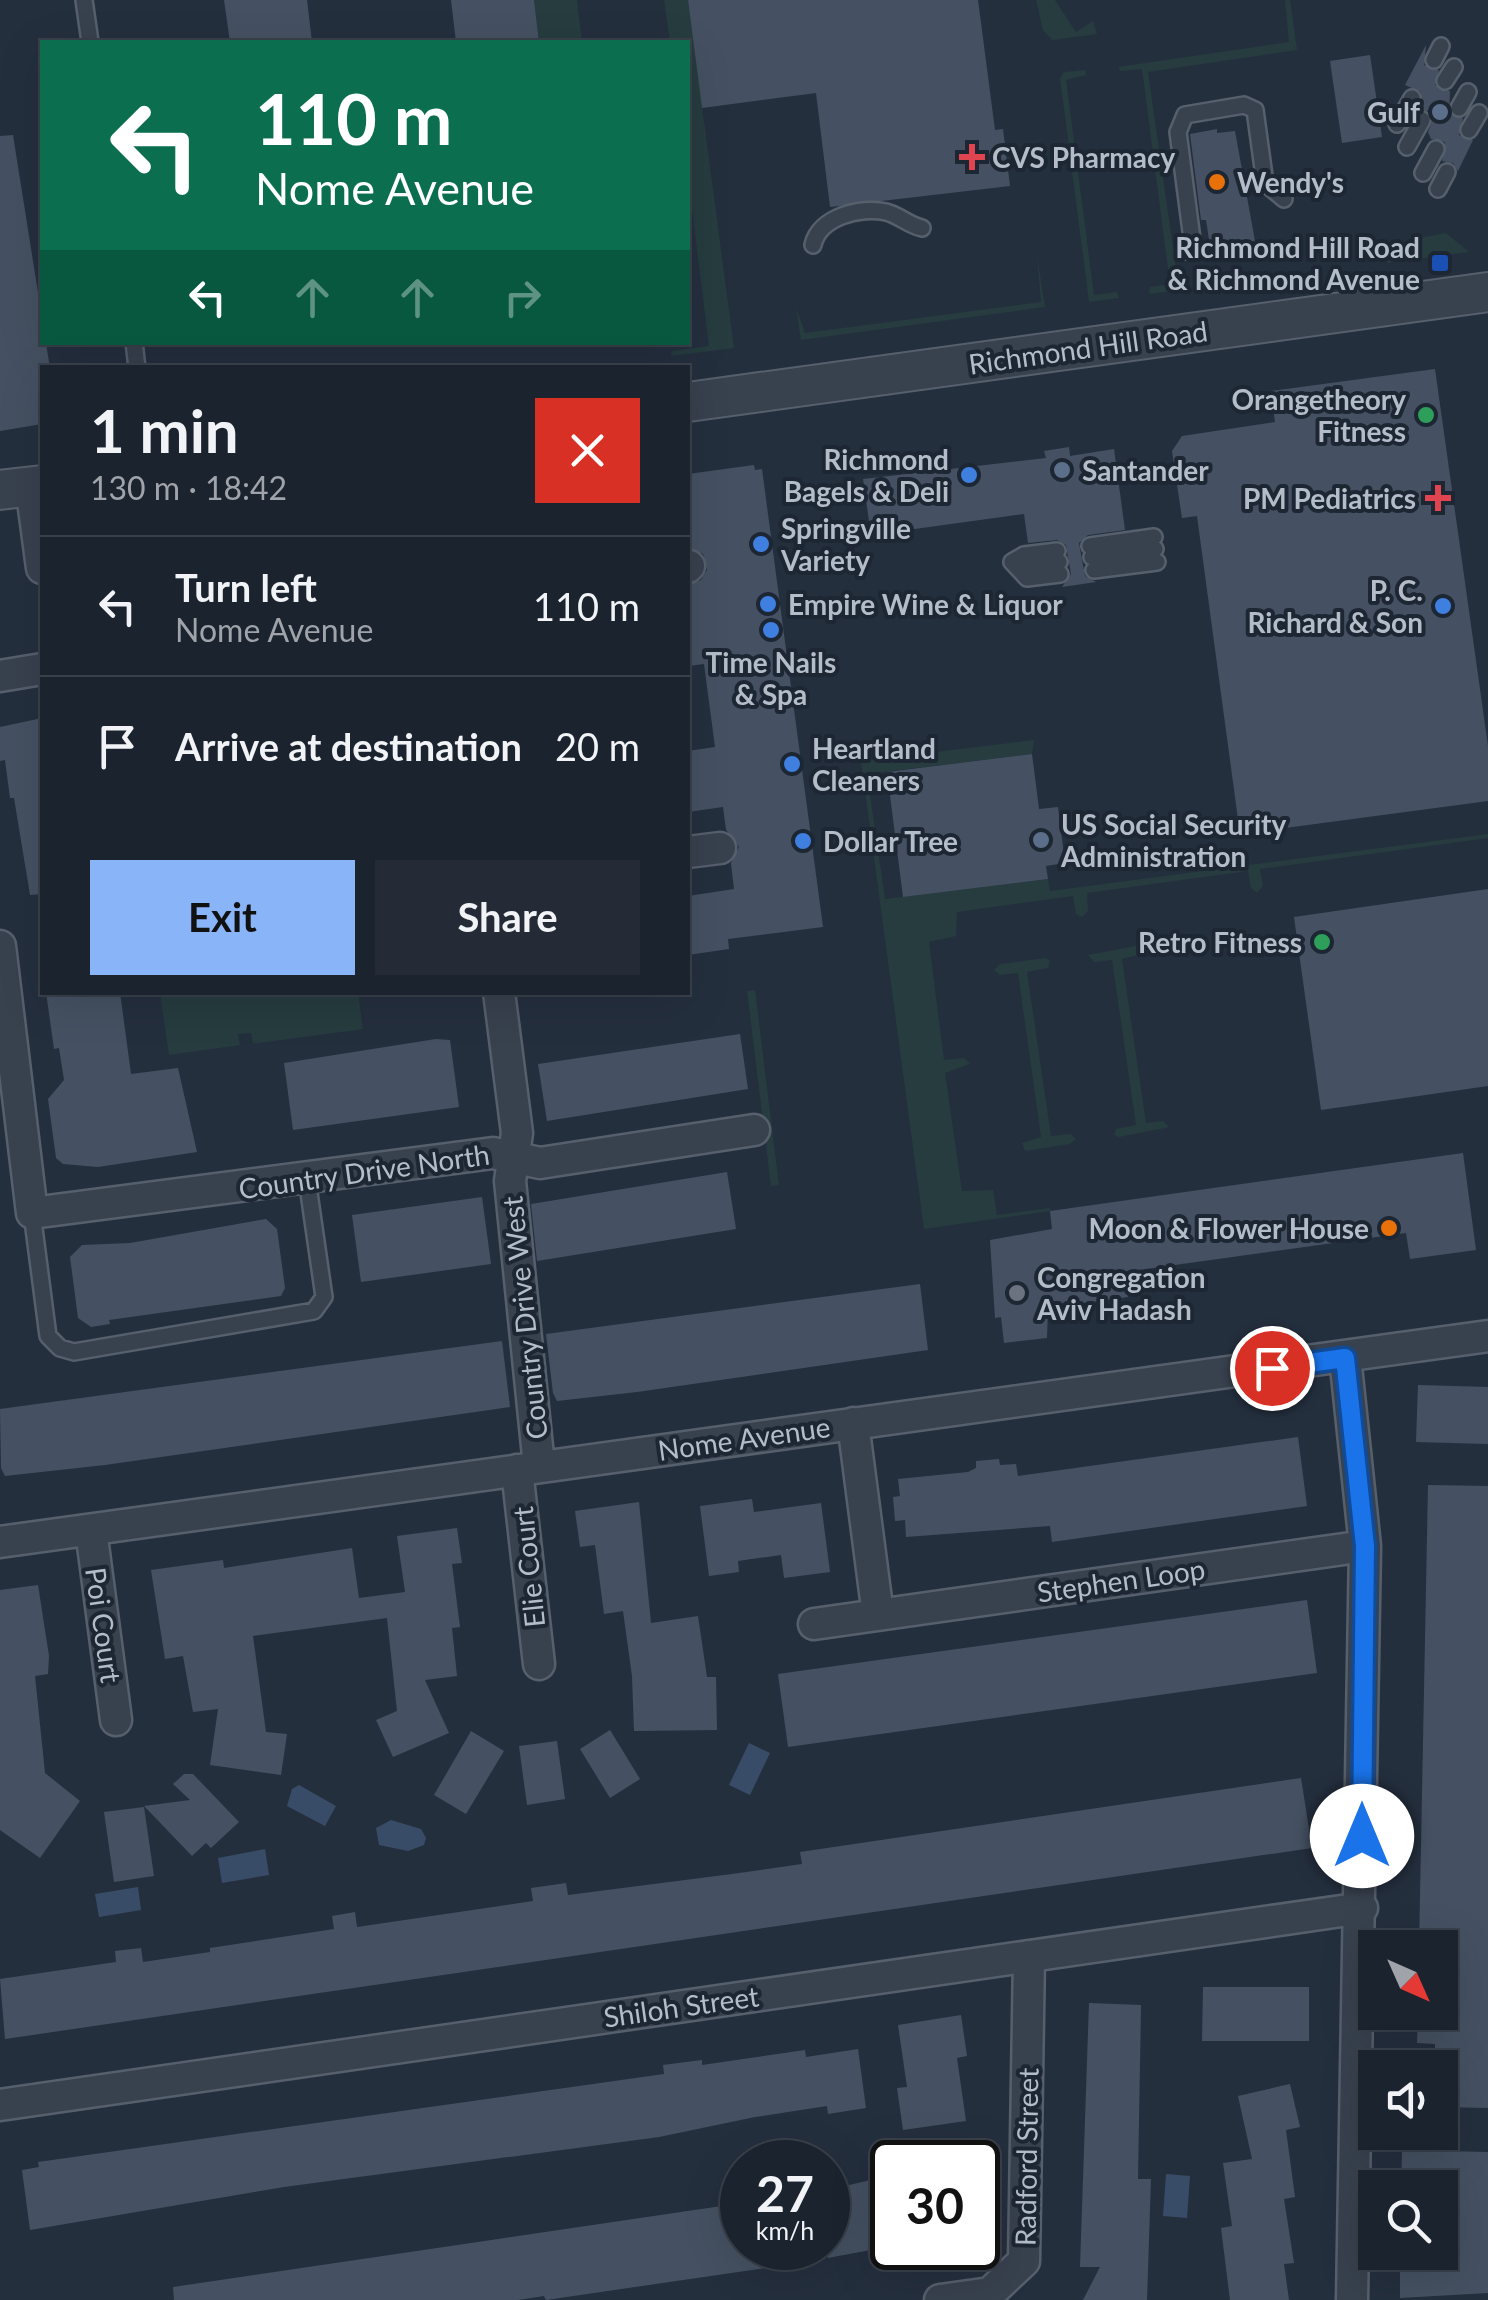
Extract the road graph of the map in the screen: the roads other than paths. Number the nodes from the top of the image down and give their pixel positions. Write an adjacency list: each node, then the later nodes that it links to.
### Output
1 (84, 0): 2 (lane)
2 (90, 40)
3 (1468, 92): 5 (lane)
4 (1412, 98): 8 (lane)
5 (1458, 108)
6 (1479, 113): 9 (lane)
7 (1422, 120): 10 (lane)
8 (1397, 124)
9 (1470, 130)
10 (1407, 146)
11 (1436, 149): 13 (lane)
12 (1447, 172): 14 (lane)
13 (1423, 173)
14 (1438, 189)
15 (1284, 200): 18 (lane)
16 (922, 228): 17 (lane)
17 (813, 244)
18 (1186, 251)
19 (1488, 292): 20 (street, Richmond Hill Road)
20 (690, 402)
21 (24, 487): 23 (street)
22 (1155, 549): 22 (lane)
23 (40, 559)
24 (1059, 562): 24 (lane)
25 (40, 670): 26 (street)
26 (0, 676)
27 (720, 848): 28 (street)
28 (690, 852)
29 (0, 946): 34 (street)
30 (499, 995): 32 (street, Country Drive West)
31 (754, 1130): 32 (street, Country Drive North)
32 (512, 1155): 33 (street, Country Drive North); 38 (street, Country Drive West)
33 (307, 1179): 34 (street, Country Drive North); 34 (lane)
34 (32, 1213)
35 (1488, 1336): 36 (street, Nome Avenue)
36 (1345, 1358): 37 (street, Nome Avenue); 41 (street)
37 (853, 1423): 38 (street, Nome Avenue); 42 (street)
38 (528, 1468): 39 (street, Nome Avenue); 44 (street, Elie Court)
39 (91, 1530): 40 (street, Nome Avenue); 45 (street, Poi Court)
40 (0, 1542)
41 (1365, 1546): 42 (street, Stephen Loop); 46 (street)
42 (878, 1614): 43 (street, Stephen Loop)
43 (814, 1624)
44 (538, 1664)
45 (116, 1720)
46 (1362, 1908): 47 (street, Shiloh Street); 50 (street)
47 (1029, 1956): 48 (street, Shiloh Street); 49 (street, Radford Street)
48 (0, 2104)
49 (940, 2300)
50 (1352, 2300)

